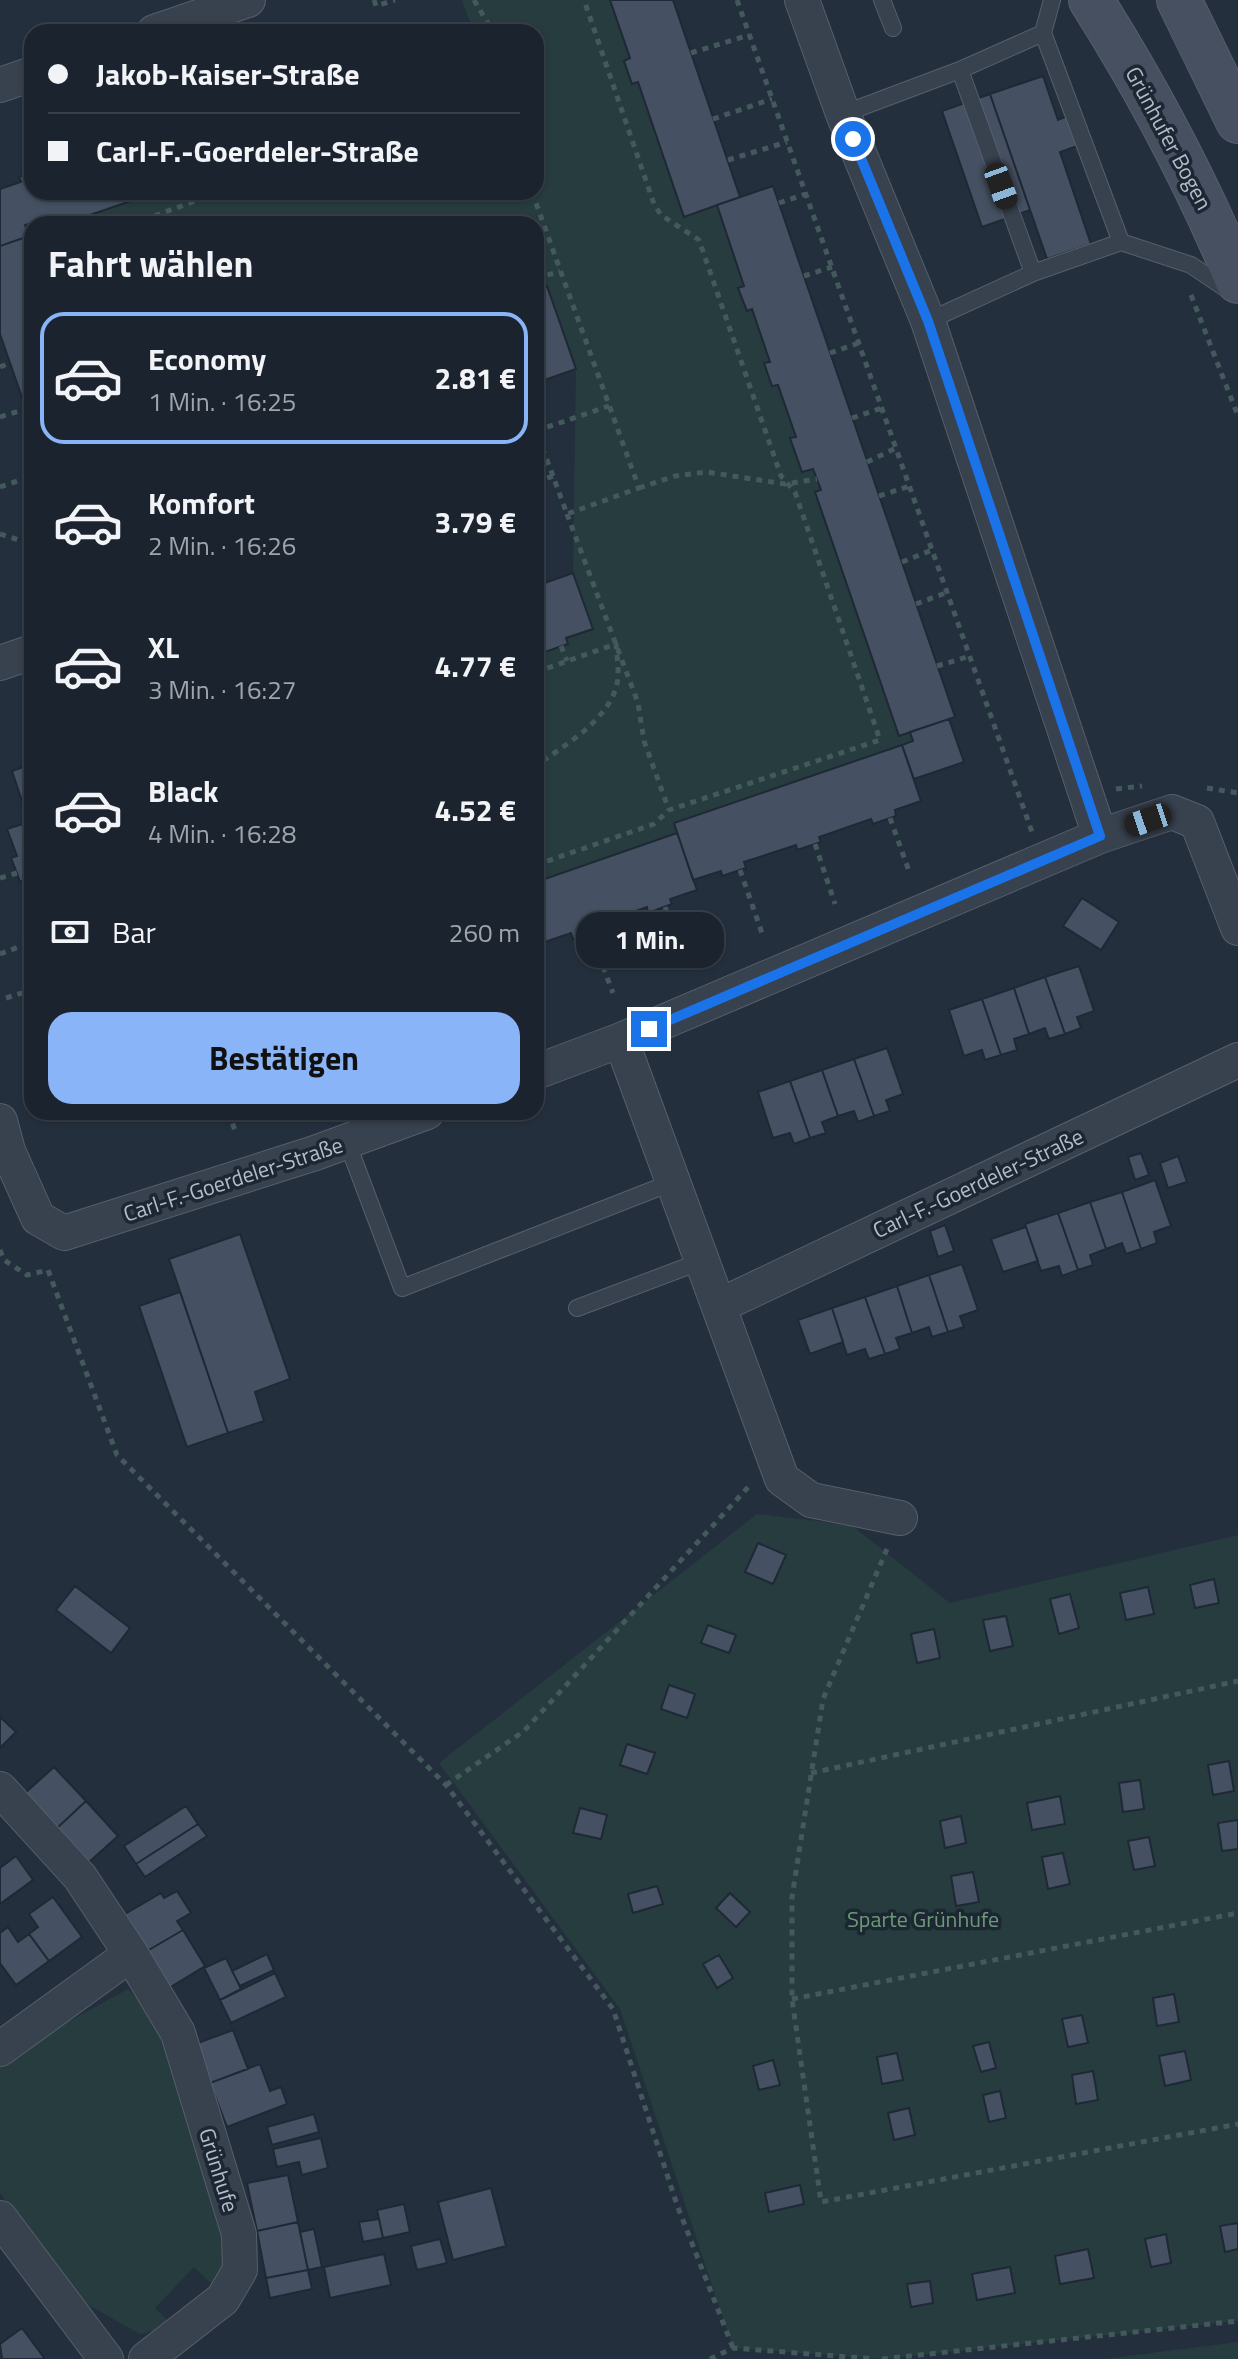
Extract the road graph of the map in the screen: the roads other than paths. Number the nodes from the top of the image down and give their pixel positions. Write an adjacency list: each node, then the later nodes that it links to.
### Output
1 (248, 0): 7 (street)
2 (802, 0): 13 (street)
3 (882, 0): 8 (lane)
4 (1052, 0): 9 (lane)
5 (1091, 0): 17 (main road, Grünhufer Bogen)
6 (1179, 0): 14 (main road)
7 (178, 24)
8 (893, 28)
9 (1043, 33): 10 (lane); 15 (lane)
10 (960, 70): 13 (lane); 16 (lane)
11 (24, 77): 12 (street)
12 (0, 85)
13 (843, 114): 19 (street)
14 (1238, 121)
15 (1121, 242): 16 (lane); 18 (lane)
16 (1033, 273): 19 (lane)
17 (1238, 281)
18 (1238, 297)
19 (928, 321): 22 (street)
20 (24, 655): 21 (street)
21 (0, 663)
22 (1100, 836): 23 (street); 24 (street)
23 (1238, 928)
24 (621, 1040): 26 (street); 30 (street)
25 (1238, 1060): 32 (street, Carl-F.-Goerdeler-Straße)
26 (544, 1069)
27 (406, 1120): 29 (street, Carl-F.-Goerdeler-Straße)
28 (3, 1142): 29 (street, Carl-F.-Goerdeler-Straße)
29 (347, 1142): 30 (lane)
30 (673, 1182): 31 (street)
31 (702, 1261): 32 (street); 33 (lane)
32 (719, 1306): 34 (street)
33 (577, 1308)
34 (900, 1518)
35 (0, 1789): 36 (street, Grünhufe)
36 (131, 1954): 37 (street); 40 (street, Grünhufe)
37 (0, 2049)
38 (0, 2218): 39 (street)
39 (106, 2359)
40 (146, 2359)

